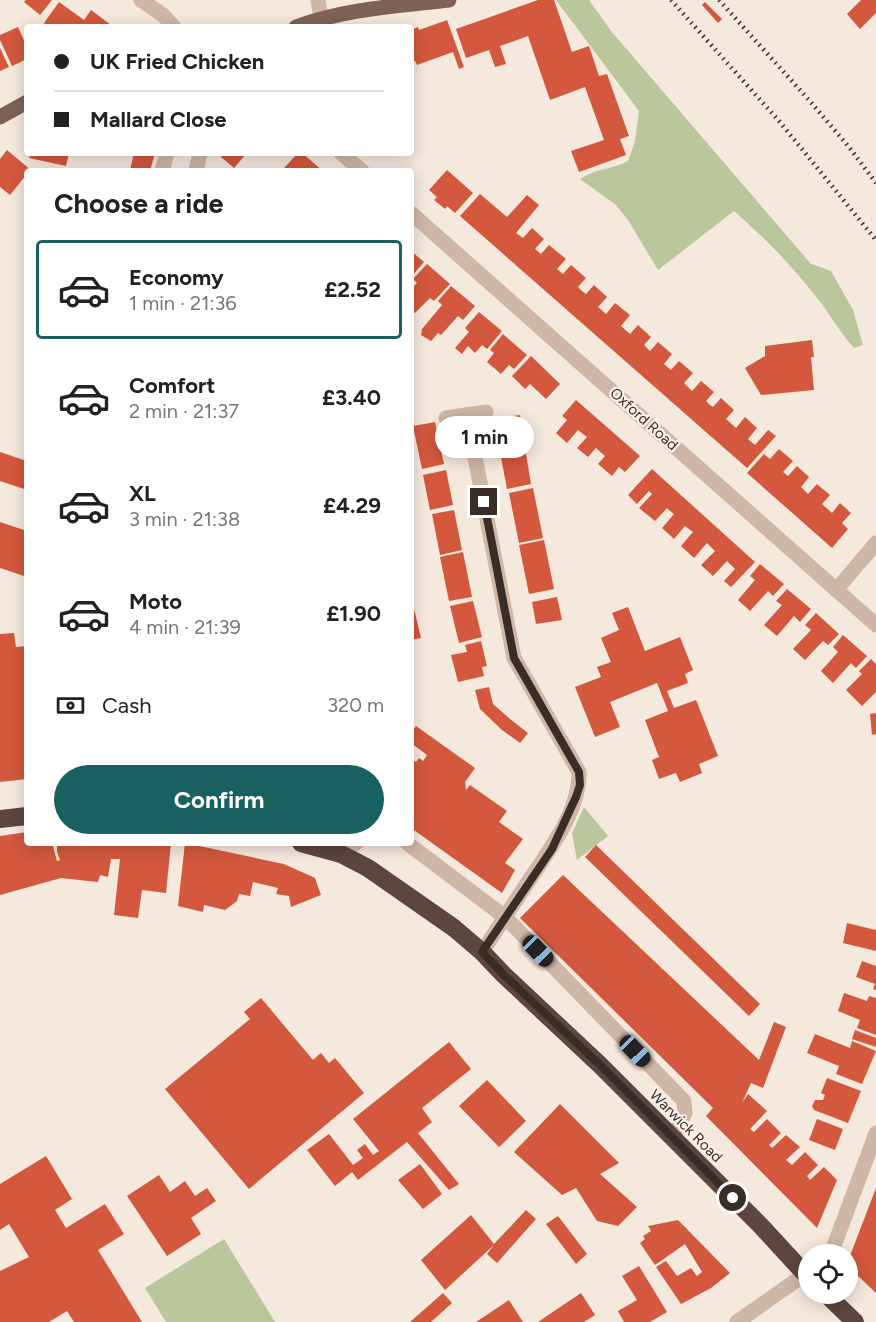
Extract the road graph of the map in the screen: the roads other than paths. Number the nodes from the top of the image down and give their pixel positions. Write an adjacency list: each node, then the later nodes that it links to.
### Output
1 (141, 0): 5 (street)
2 (318, 0): 4 (street)
3 (449, 0): 4 (main road)
4 (321, 18): 6 (main road)
5 (171, 24)
6 (304, 24)
7 (24, 104): 8 (main road)
8 (0, 117)
9 (344, 156): 10 (street)
10 (358, 168)
11 (414, 216): 16 (street, Oxford Road)
12 (486, 412): 13 (street)
13 (467, 416): 14 (street); 23 (street)
14 (446, 418)
15 (876, 543): 16 (street)
16 (836, 590): 17 (street, Oxford Road)
17 (876, 625)
18 (24, 816): 19 (highway)
19 (0, 819)
20 (329, 846): 22 (highway, Warwick Road)
21 (411, 846): 23 (street)
22 (348, 848): 24 (highway, Warwick Road)
23 (505, 917): 24 (street); 26 (street)
24 (482, 952): 26 (highway, Warwick Road)
25 (876, 1133): 27 (street)
26 (673, 1138): 28 (highway, Warwick Road)
27 (835, 1244)
28 (798, 1264)
29 (798, 1281): 31 (street)
30 (836, 1304): 32 (highway)
31 (737, 1322)
32 (855, 1322)

